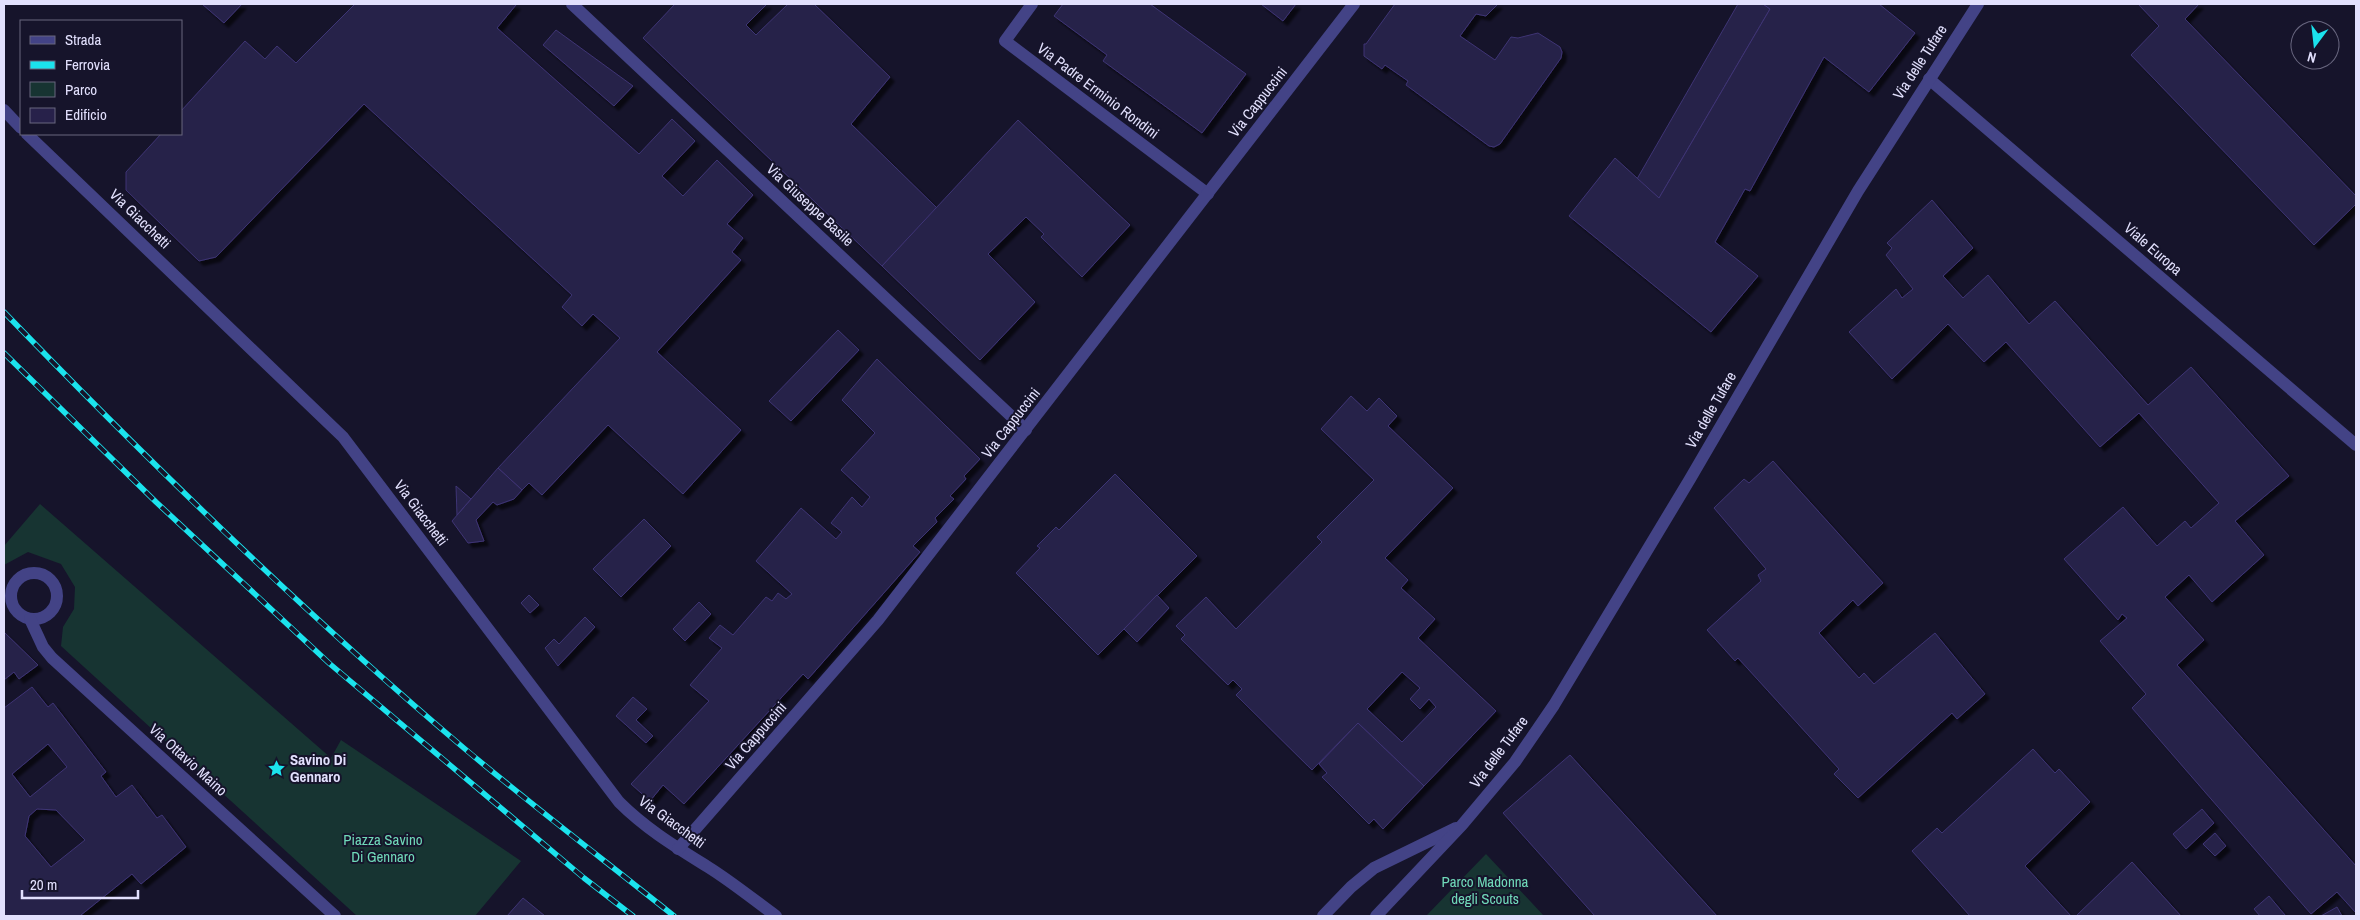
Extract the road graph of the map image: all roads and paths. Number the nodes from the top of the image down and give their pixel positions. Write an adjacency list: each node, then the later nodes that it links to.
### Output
1 (572, 4): 10 (street, Via Giuseppe Basile)
2 (1032, 4): 9 (street, Via Padre Erminio Rondini)
3 (1354, 4): 9 (street, Via Cappuccini)
4 (1978, 4): 5 (street, Via delle Tufare)
5 (1929, 79): 11 (street, Viale Europa); 13 (street, Via delle Tufare)
6 (4, 110): 7 (street)
7 (20, 127)
8 (28, 135): 14 (street, Via Giacchetti)
9 (1208, 194): 10 (street, Via Cappuccini)
10 (1026, 430): 14 (street, Via Cappuccini)
11 (2356, 445)
12 (30, 619): 15 (street, Via Ottavio Maino)
13 (1462, 825): 17 (street, Via delle Tufare); 18 (street, Via delle Tufare)
14 (678, 849): 16 (street, Via Giacchetti)
15 (335, 916)
16 (776, 916)
17 (1323, 916)
18 (1376, 916)

